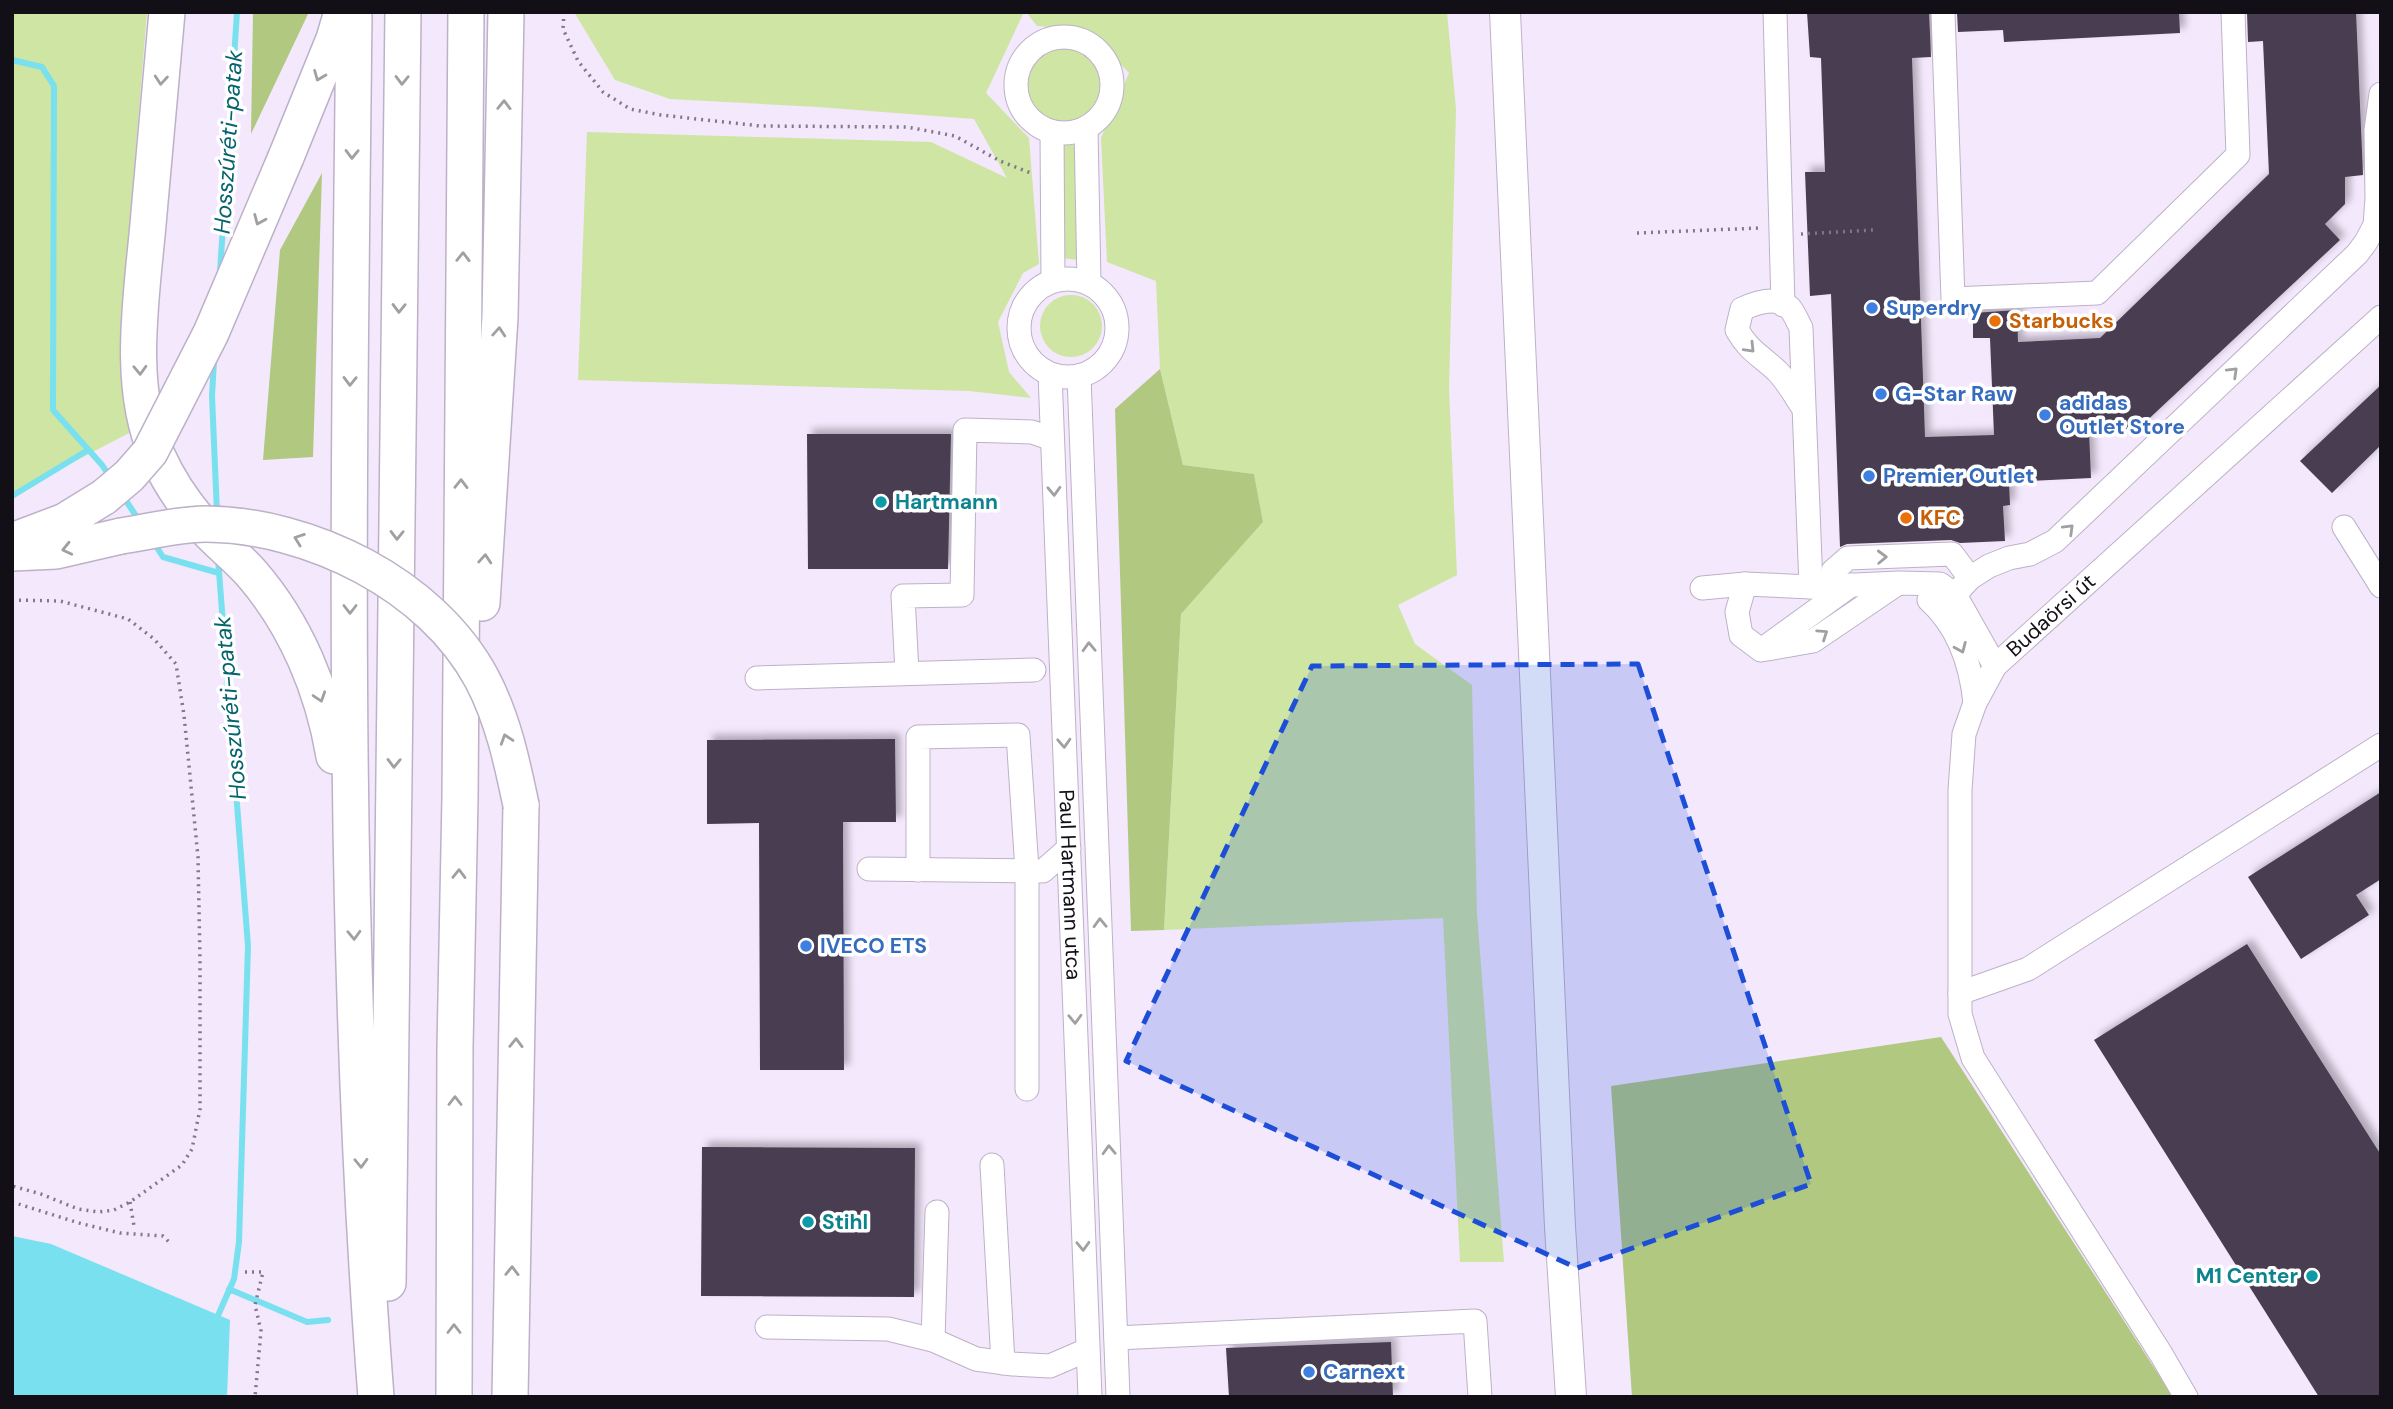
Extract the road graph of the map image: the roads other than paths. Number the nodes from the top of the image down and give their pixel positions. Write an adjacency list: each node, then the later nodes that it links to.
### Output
1 (167, 12): 43 (highway, one-way to 43)
2 (342, 12): 23 (highway, one-way to 23, bridge)
3 (354, 12): 43 (highway, one-way to 43)
4 (403, 12): 60 (highway, one-way to 60)
5 (466, 12): 41 (highway, one-way to 5)
6 (506, 12): 41 (highway, one-way to 6)
7 (1505, 12): 65 (main road)
8 (1774, 12): 16 (street)
9 (1943, 12): 10 (street)
10 (2233, 12)
11 (2381, 94): 31 (street, one-way to 11)
12 (1086, 128): 13 (street); 13 (street); 15 (street)
13 (1052, 132): 14 (street)
14 (1052, 281): 15 (street); 18 (street)
15 (1089, 283): 19 (street)
16 (1783, 305): 20 (street); 20 (street, one-way to 20)
17 (2381, 317): 34 (street, Budaörsi út)
18 (1049, 374): 19 (street); 21 (street, Paul Hartmann utca)
19 (1079, 376): 53 (street, Paul Hartmann utca, one-way to 19)
20 (1804, 409): 29 (street)
21 (1052, 439): 32 (street, Paul Hartmann utca, one-way to 32); 36 (street)
22 (2344, 527): 28 (street)
23 (12, 541)
24 (12, 552): 58 (highway, one-way to 24, bridge)
25 (1899, 583): 27 (street); 31 (street); 33 (street, one-way to 25)
26 (1745, 584): 29 (street); 30 (street); 33 (street)
27 (1843, 586): 29 (street); 31 (street, one-way to 31); 33 (street)
28 (2381, 586)
29 (1811, 587)
30 (1702, 588)
31 (1955, 595): 34 (street); 38 (street, one-way to 38)
32 (1059, 633): 35 (street); 39 (street, Paul Hartmann utca)
33 (1761, 650)
34 (1996, 666): 38 (street, Budaörsi út)
35 (1034, 670): 36 (street); 39 (street)
36 (907, 673): 37 (street)
37 (757, 678)
38 (1975, 703): 48 (street, Budaörsi út)
39 (1062, 713): 42 (street, Paul Hartmann utca, one-way to 42)
40 (2381, 745): 48 (street)
41 (460, 798): 61 (highway, one-way to 41)
42 (1069, 848): 46 (street); 47 (street, Paul Hartmann utca)
43 (352, 867): 59 (highway, one-way to 59)
44 (869, 869): 45 (street)
45 (918, 870): 46 (street); 46 (street)
46 (1035, 870): 47 (street); 49 (street)
47 (1070, 899): 55 (street, Paul Hartmann utca, one-way to 55)
48 (1960, 993): 66 (street, Budaörsi út)
49 (1027, 1089)
50 (992, 1165): 56 (street)
51 (937, 1212): 54 (street)
52 (767, 1327): 54 (street)
53 (1116, 1338): 63 (street, Paul Hartmann utca); 64 (street)
54 (933, 1340): 56 (street)
55 (1087, 1350): 57 (street); 62 (street, Paul Hartmann utca)
56 (1003, 1363): 57 (street)
57 (1050, 1366): 62 (street)
58 (510, 1380)
59 (376, 1397)
60 (386, 1397)
61 (454, 1397)
62 (1089, 1397)
63 (1118, 1397)
64 (1480, 1397)
65 (1571, 1397)
66 (2186, 1397)

